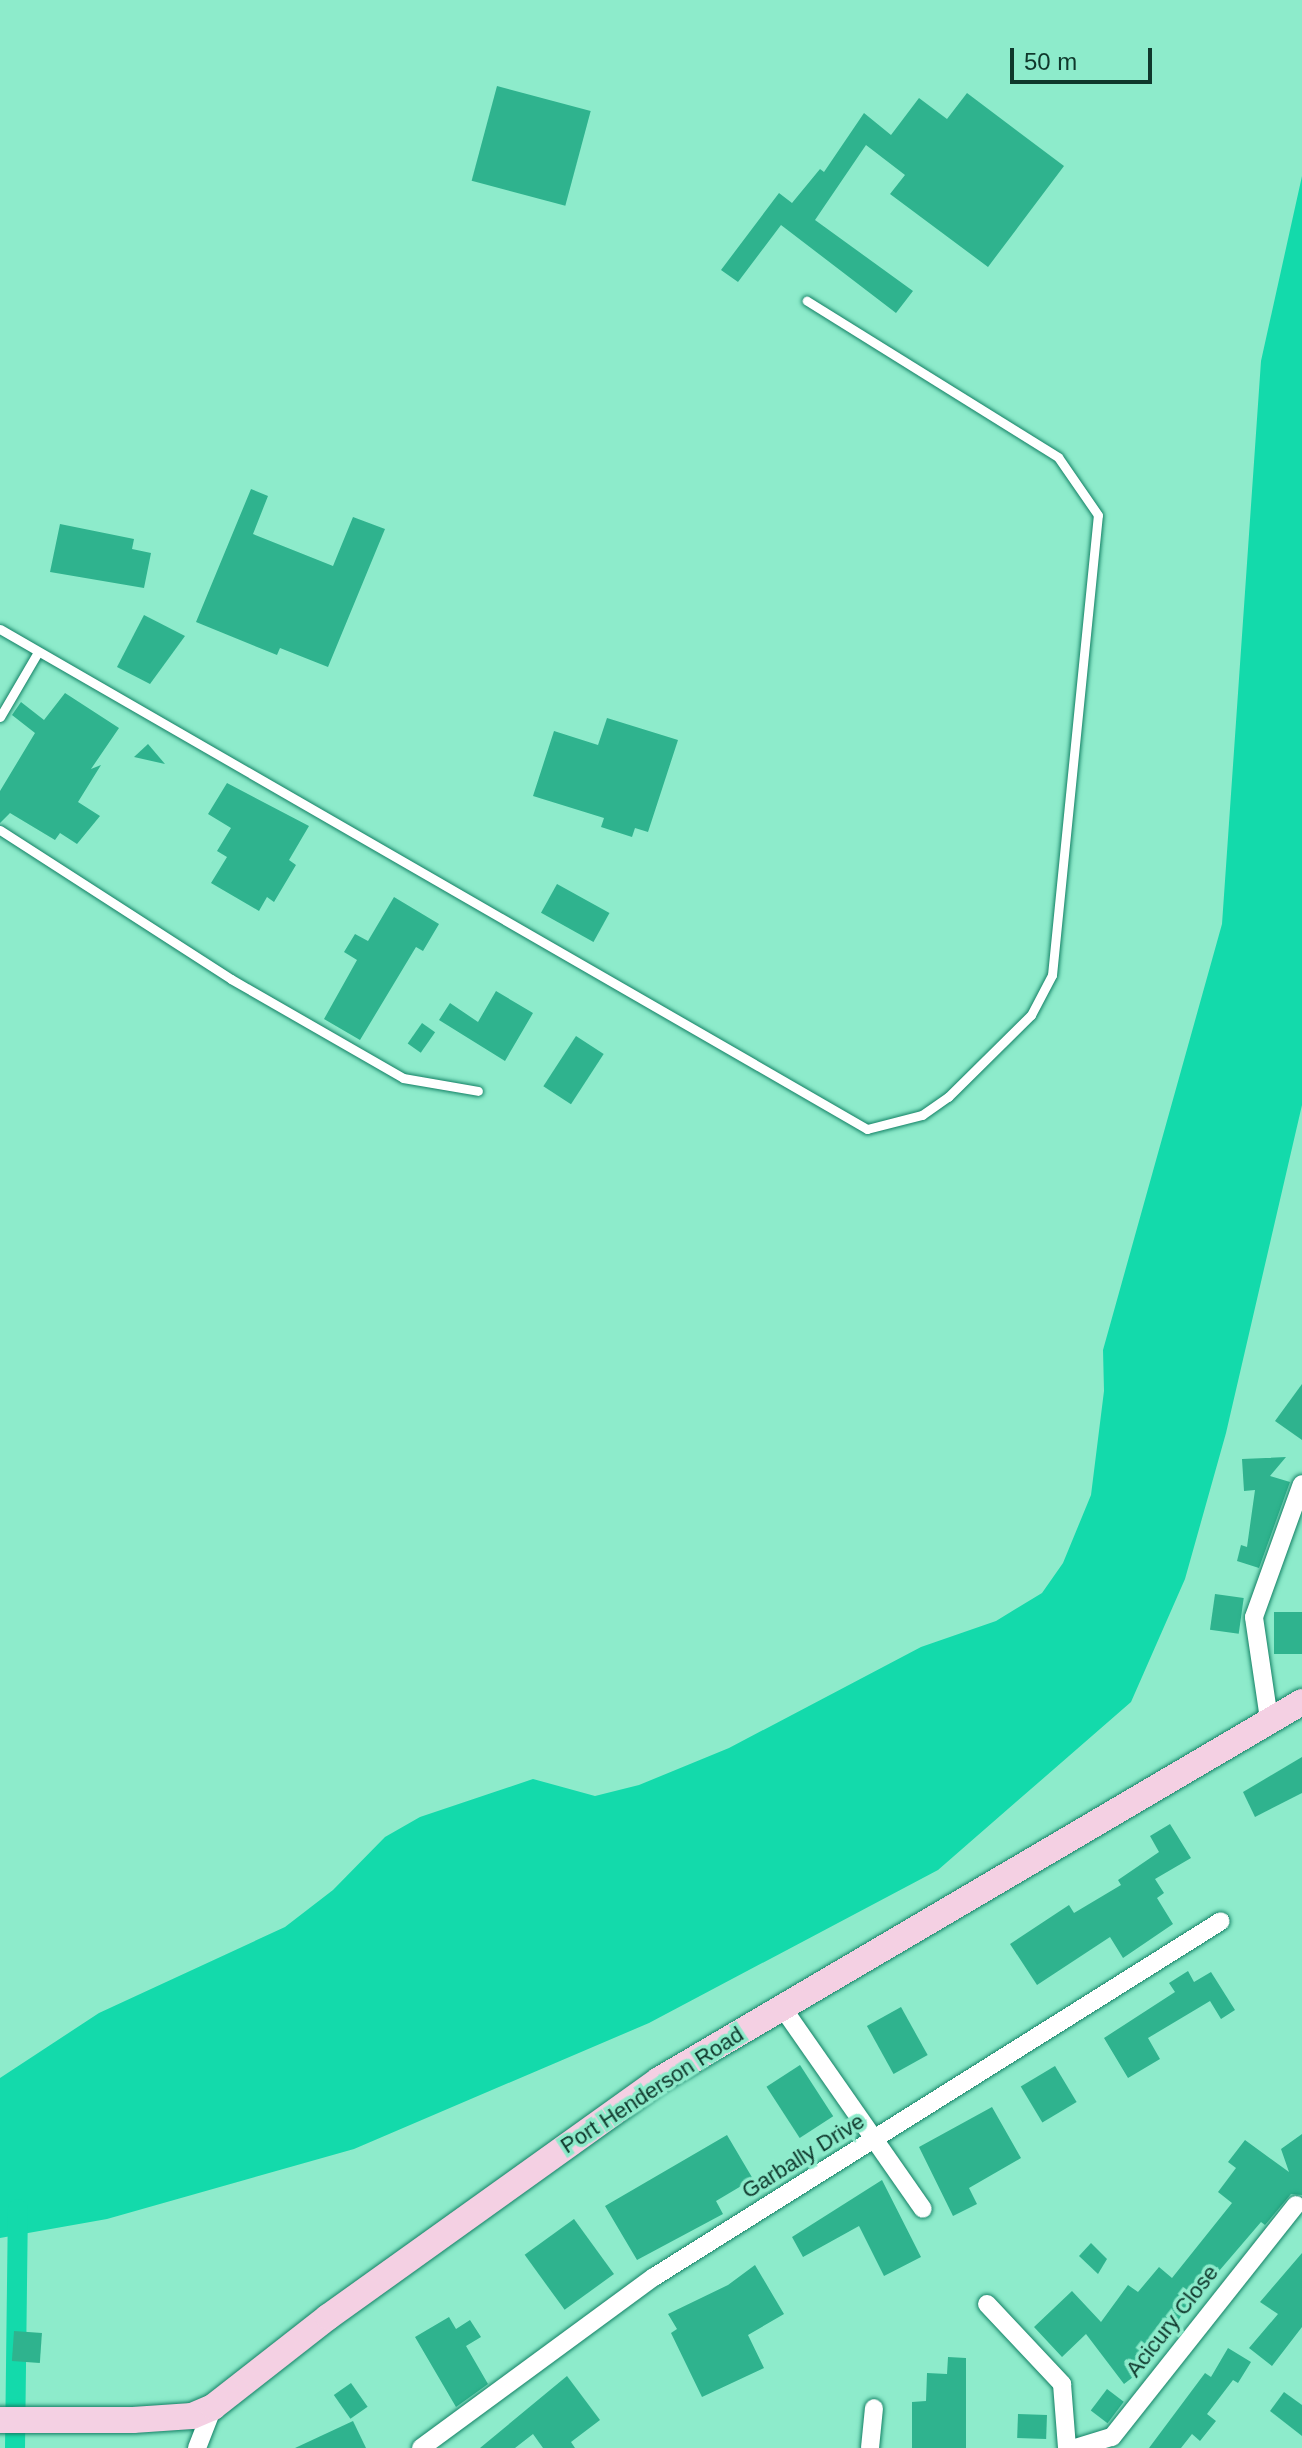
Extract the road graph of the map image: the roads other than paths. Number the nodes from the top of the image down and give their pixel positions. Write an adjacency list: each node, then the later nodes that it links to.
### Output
1 (807, 301): 3 (lane)
2 (0, 629): 3 (lane)
3 (38, 652): 4 (lane)
4 (0, 717)
5 (0, 830): 6 (lane)
6 (478, 1091)
7 (1302, 1484): 9 (street)
8 (1302, 1702): 9 (street, Port Henderson Road)
9 (1269, 1719): 11 (street, Port Henderson Road)
10 (1221, 1921): 12 (street, Garbally Drive)
11 (782, 2007): 12 (street); 16 (street, Port Henderson Road)
12 (876, 2139): 14 (street); 20 (street, Garbally Drive)
13 (1296, 2205): 23 (street, Acicury Close)
14 (923, 2209)
15 (987, 2304): 22 (street)
16 (213, 2407): 18 (street, Port Henderson Road); 19 (street)
17 (874, 2408): 21 (street)
18 (0, 2420)
19 (197, 2448)
20 (421, 2448)
21 (870, 2448)
22 (1067, 2448)
23 (1075, 2448)

